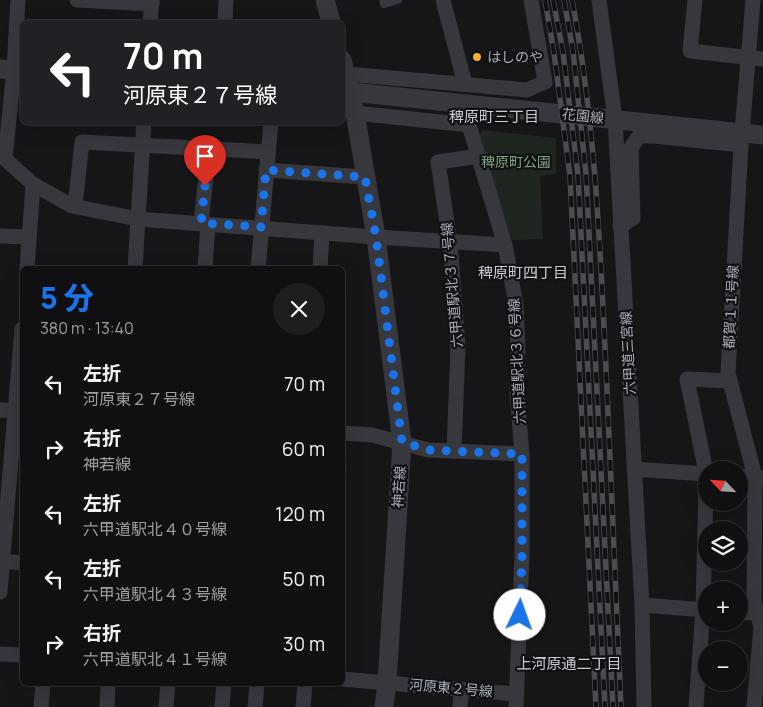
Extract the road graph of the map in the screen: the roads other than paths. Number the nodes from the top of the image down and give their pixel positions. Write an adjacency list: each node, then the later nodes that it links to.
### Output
1 (18, 0): 18 (street)
2 (77, 0): 3 (street)
3 (87, 0): 13 (street)
4 (226, 0): 15 (street)
5 (325, 0): 16 (street)
6 (383, 0): 7 (lane)
7 (398, 0)
8 (443, 0): 20 (street)
9 (531, 0): 20 (street)
10 (599, 0): 22 (street, 六甲道三宮線)
11 (695, 0): 17 (street)
12 (753, 0): 17 (street, 都賀１１号線)
13 (152, 2): 14 (street)
14 (150, 20)
15 (224, 20)
16 (330, 20)
17 (755, 59): 26 (street, 都賀１１号線)
18 (12, 69): 31 (street)
19 (346, 79): 20 (street); 21 (street, 神若線); 22 (street, 花園線)
20 (465, 84)
21 (355, 113): 30 (street, 六甲道駅北３６号線); 33 (street, 神若線)
22 (615, 119): 26 (street, 花園線); 38 (street, 六甲道三宮線)
23 (144, 125): 27 (street)
24 (270, 125): 29 (street)
25 (763, 135): 26 (street, 花園線)
26 (741, 140): 38 (street); 51 (street, 都賀１１号線)
27 (143, 145): 28 (street); 35 (street); 36 (street)
28 (209, 148): 29 (street); 37 (street)
29 (268, 152): 32 (street)
30 (479, 156): 44 (street, 六甲道駅北３７号線); 45 (street, 六甲道駅北３６号線)
31 (2, 160): 34 (street)
32 (266, 170): 33 (street); 39 (street)
33 (365, 177): 43 (street, 神若線)
34 (33, 184): 35 (street); 42 (street)
35 (75, 206): 36 (street)
36 (138, 219): 37 (street); 47 (street)
37 (205, 223): 39 (street); 48 (street)
38 (620, 226): 59 (street, 六甲道三宮線)
39 (261, 227): 40 (street); 49 (street)
40 (322, 233): 43 (street); 50 (street)
41 (0, 236): 42 (street)
42 (29, 237): 46 (street)
43 (376, 237): 44 (street); 55 (street, 神若線)
44 (450, 242): 45 (street); 56 (street, 六甲道駅北３７号線)
45 (505, 245): 57 (street, 六甲道駅北３６号線)
46 (27, 266)
47 (135, 266)
48 (205, 266)
49 (258, 266)
50 (320, 266)
51 (730, 381): 58 (street); 61 (street, 都賀１１号線)
52 (0, 410): 53 (street)
53 (20, 410): 62 (street)
54 (345, 433): 55 (street)
55 (402, 442): 56 (street); 76 (street, 神若線)
56 (454, 451): 57 (street)
57 (522, 454): 84 (street, 六甲道駅北３６号線)
58 (704, 461)
59 (634, 469): 60 (street); 68 (street, 六甲道三宮線)
60 (698, 473)
61 (759, 478): 70 (street, 都賀１１号線)
62 (4, 506): 64 (street)
63 (706, 511): 66 (street)
64 (3, 561): 65 (street); 67 (street)
65 (20, 563)
66 (704, 581)
67 (0, 592)
68 (642, 605): 69 (street); 93 (street, 六甲道三宮線)
69 (698, 609)
70 (760, 613): 74 (street, 都賀１１号線)
71 (702, 631): 94 (street)
72 (0, 654): 73 (street)
73 (20, 655)
74 (760, 671): 95 (street, 都賀１１号線)
75 (345, 679): 76 (street, 河原東２号線)
76 (387, 683): 83 (street, 河原東２号線); 91 (street, 神若線)
77 (43, 686): 85 (street)
78 (108, 686): 86 (street)
79 (168, 686): 87 (street)
80 (224, 686): 88 (street)
81 (257, 686): 89 (street)
82 (305, 686): 90 (street)
83 (461, 689): 84 (street, 河原東２号線); 92 (street)
84 (516, 700)
85 (41, 707)
86 (107, 707)
87 (166, 707)
88 (222, 707)
89 (256, 707)
90 (303, 707)
91 (384, 707)
92 (460, 707)
93 (644, 707)
94 (696, 707)
95 (754, 707)

